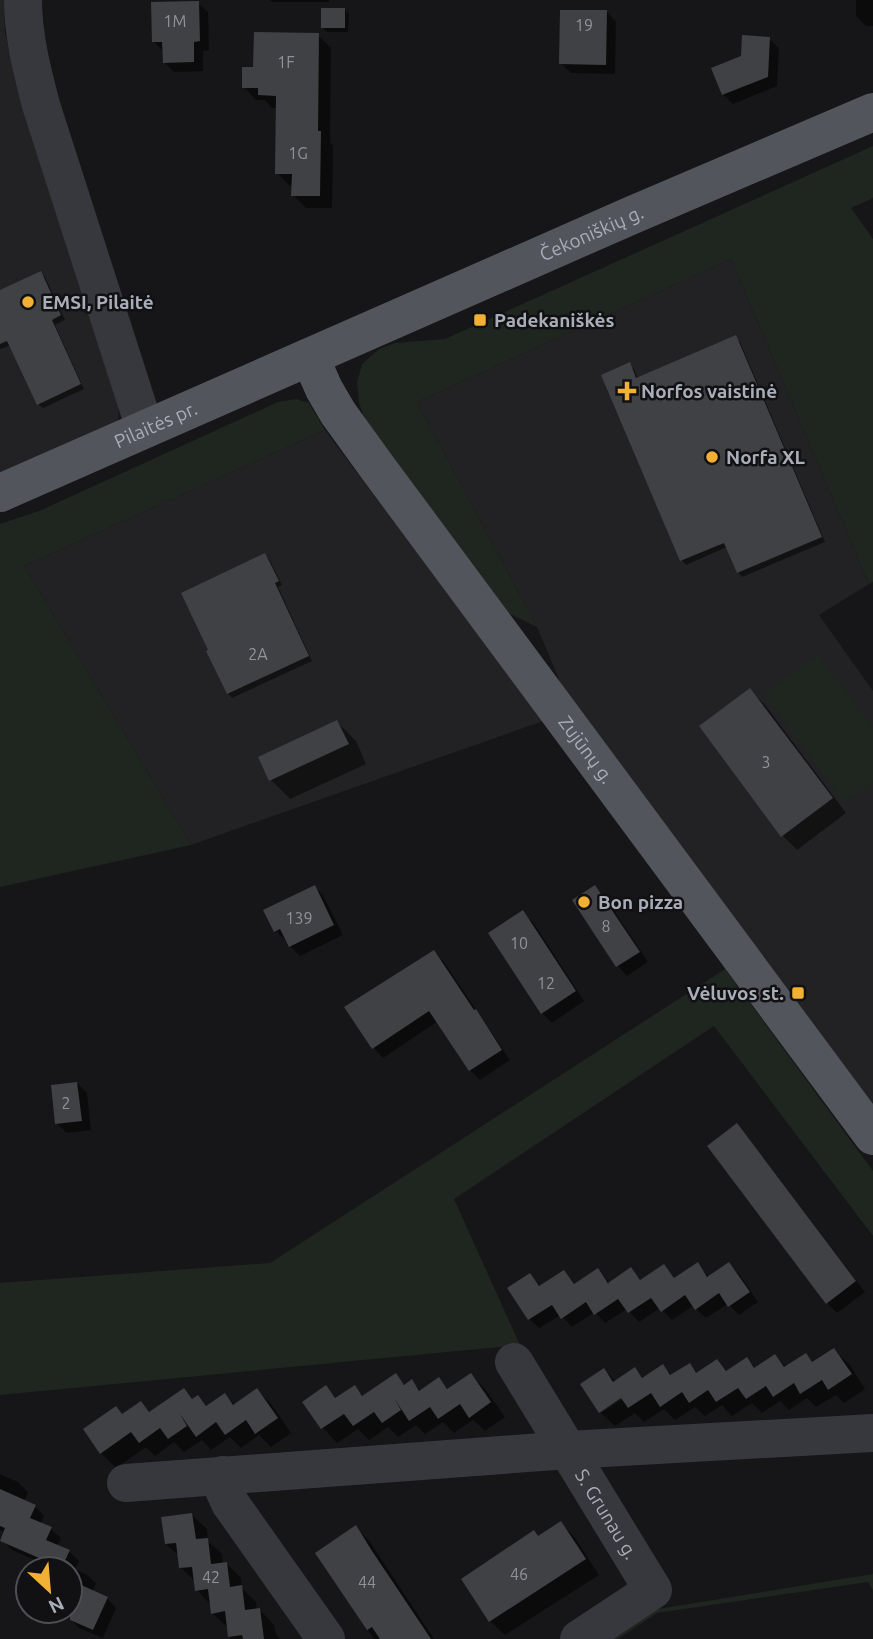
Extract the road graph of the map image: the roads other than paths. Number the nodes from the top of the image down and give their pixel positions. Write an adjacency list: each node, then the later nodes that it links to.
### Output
1 (23, 0): 4 (street)
2 (873, 112): 3 (main road, Čekoniškių g.)
3 (310, 357): 4 (main road, Pilaitės pr.); 6 (main road, Zujūnų g.)
4 (145, 429): 5 (main road, Pilaitės pr.)
5 (0, 493)
6 (873, 1136)
7 (514, 1362): 9 (street, S. Grunau g.)
8 (873, 1433): 9 (street)
9 (568, 1450): 10 (street); 13 (street, S. Grunau g.)
10 (223, 1475): 11 (street); 12 (street)
11 (126, 1483)
12 (326, 1639)
13 (579, 1639)

